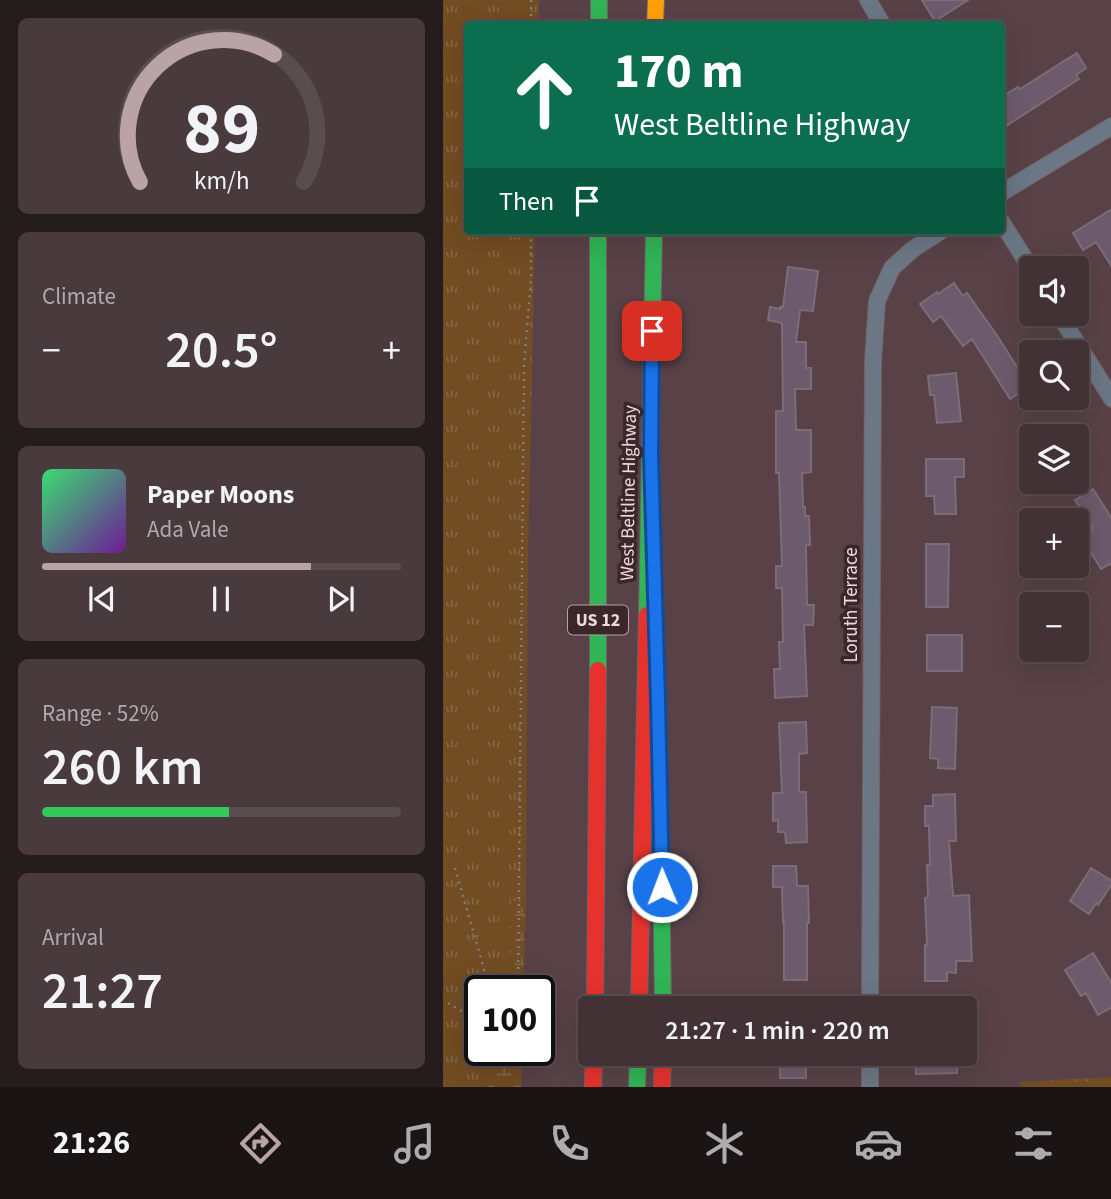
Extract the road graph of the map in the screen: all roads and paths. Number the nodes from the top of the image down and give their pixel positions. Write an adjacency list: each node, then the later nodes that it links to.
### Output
1 (531, 0): 5 (path)
2 (599, 0): 6 (highway)
3 (655, 0): 7 (highway)
4 (868, 0): 8 (street)
5 (531, 21)
6 (599, 21)
7 (655, 21)
8 (880, 21)
9 (1111, 126): 10 (street)
10 (1005, 191)
11 (1005, 227): 16 (street)
12 (531, 235): 24 (path)
13 (598, 235): 25 (highway, West Beltline Highway / US 12)
14 (654, 235): 19 (highway, West Beltline Highway / US 12)
15 (935, 235): 28 (street, Loruth Terrace)
16 (1023, 256)
17 (1066, 326): 18 (street)
18 (1111, 399)
19 (651, 456): 20 (highway); 26 (highway, West Beltline Highway / US 12)
20 (660, 768)
21 (661, 834): 27 (highway)
22 (455, 868): 23 (path)
23 (486, 975)
24 (518, 975)
25 (595, 996)
26 (639, 996)
27 (663, 996)
28 (870, 996)
29 (448, 1003): 30 (path)
30 (464, 1012)
31 (594, 1066): 35 (highway)
32 (638, 1066): 36 (highway)
33 (663, 1066): 37 (highway)
34 (870, 1066): 38 (street)
35 (593, 1087)
36 (637, 1087)
37 (662, 1087)
38 (870, 1087)

